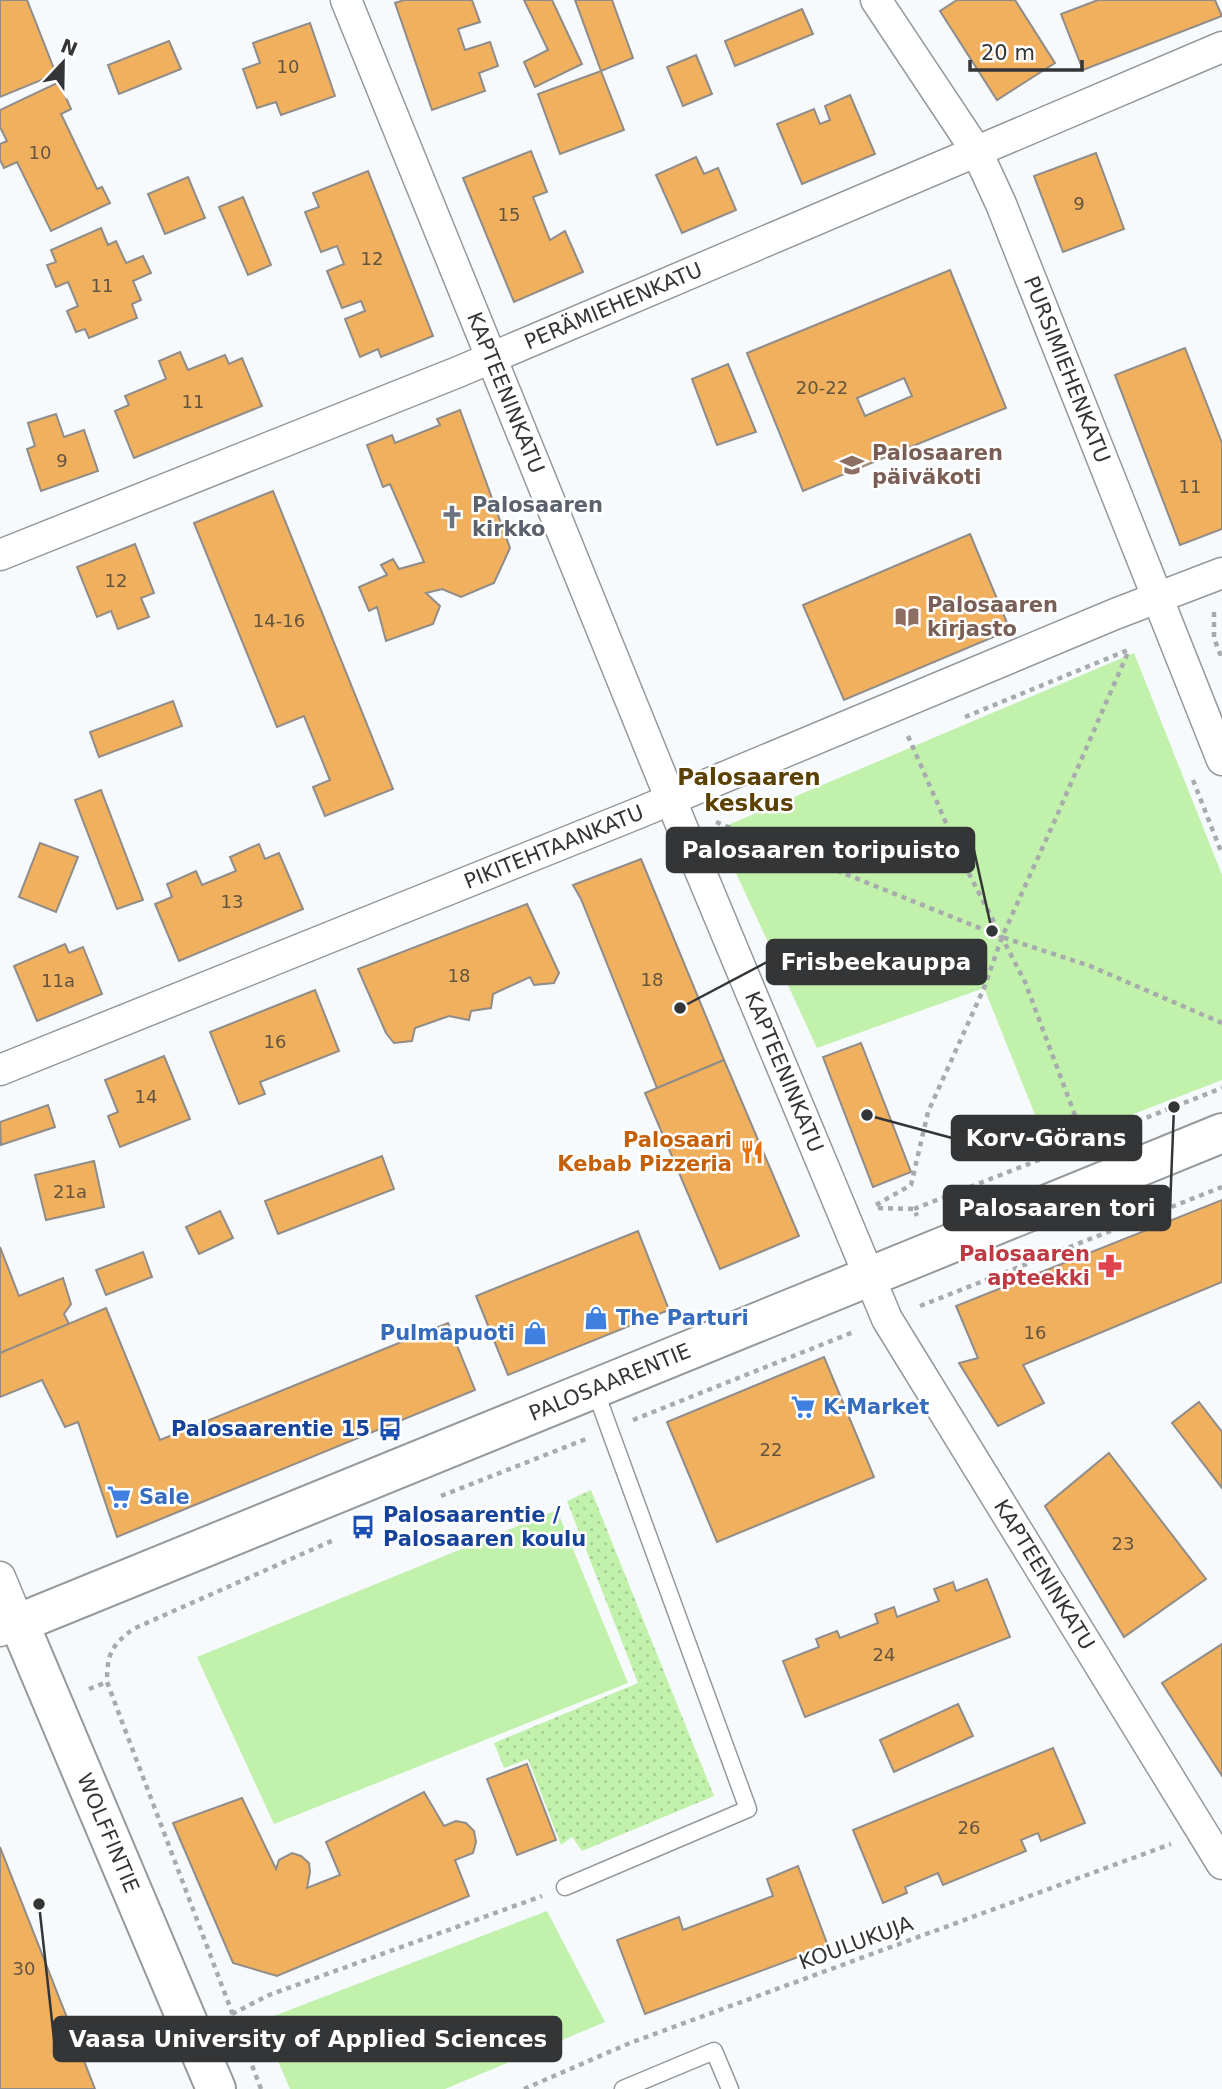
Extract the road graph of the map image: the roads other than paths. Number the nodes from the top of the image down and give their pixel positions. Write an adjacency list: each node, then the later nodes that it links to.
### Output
1 (346, 0): 5 (street, KAPTEENINKATU)
2 (876, 0): 4 (street, PURSIMIEHENKATU)
3 (1222, 47): 4 (street, PERÄMIEHENKATU)
4 (977, 152): 5 (street, PERÄMIEHENKATU); 8 (street, PURSIMIEHENKATU)
5 (491, 358): 6 (street, PERÄMIEHENKATU); 10 (street, KAPTEENINKATU)
6 (0, 555)
7 (1222, 573): 8 (street, PIKITEHTAANKATU)
8 (1156, 599): 9 (street, PURSIMIEHENKATU); 10 (street, PIKITEHTAANKATU)
9 (1222, 760)
10 (671, 799): 11 (street, PIKITEHTAANKATU); 13 (street, KAPTEENINKATU)
11 (0, 1069)
12 (1222, 1133): 13 (main road, PALOSAARENTIE)
13 (869, 1278): 14 (main road, PALOSAARENTIE); 17 (street, KAPTEENINKATU)
14 (595, 1390): 16 (main road, PALOSAARENTIE); 18 (lane)
15 (0, 1577): 16 (street, WOLFFINTIE)
16 (10, 1627): 19 (main road, WOLFFINTIE)
17 (1222, 1864)
18 (565, 1887)
19 (216, 2089)
20 (623, 2089): 21 (lane)
21 (730, 2089)

